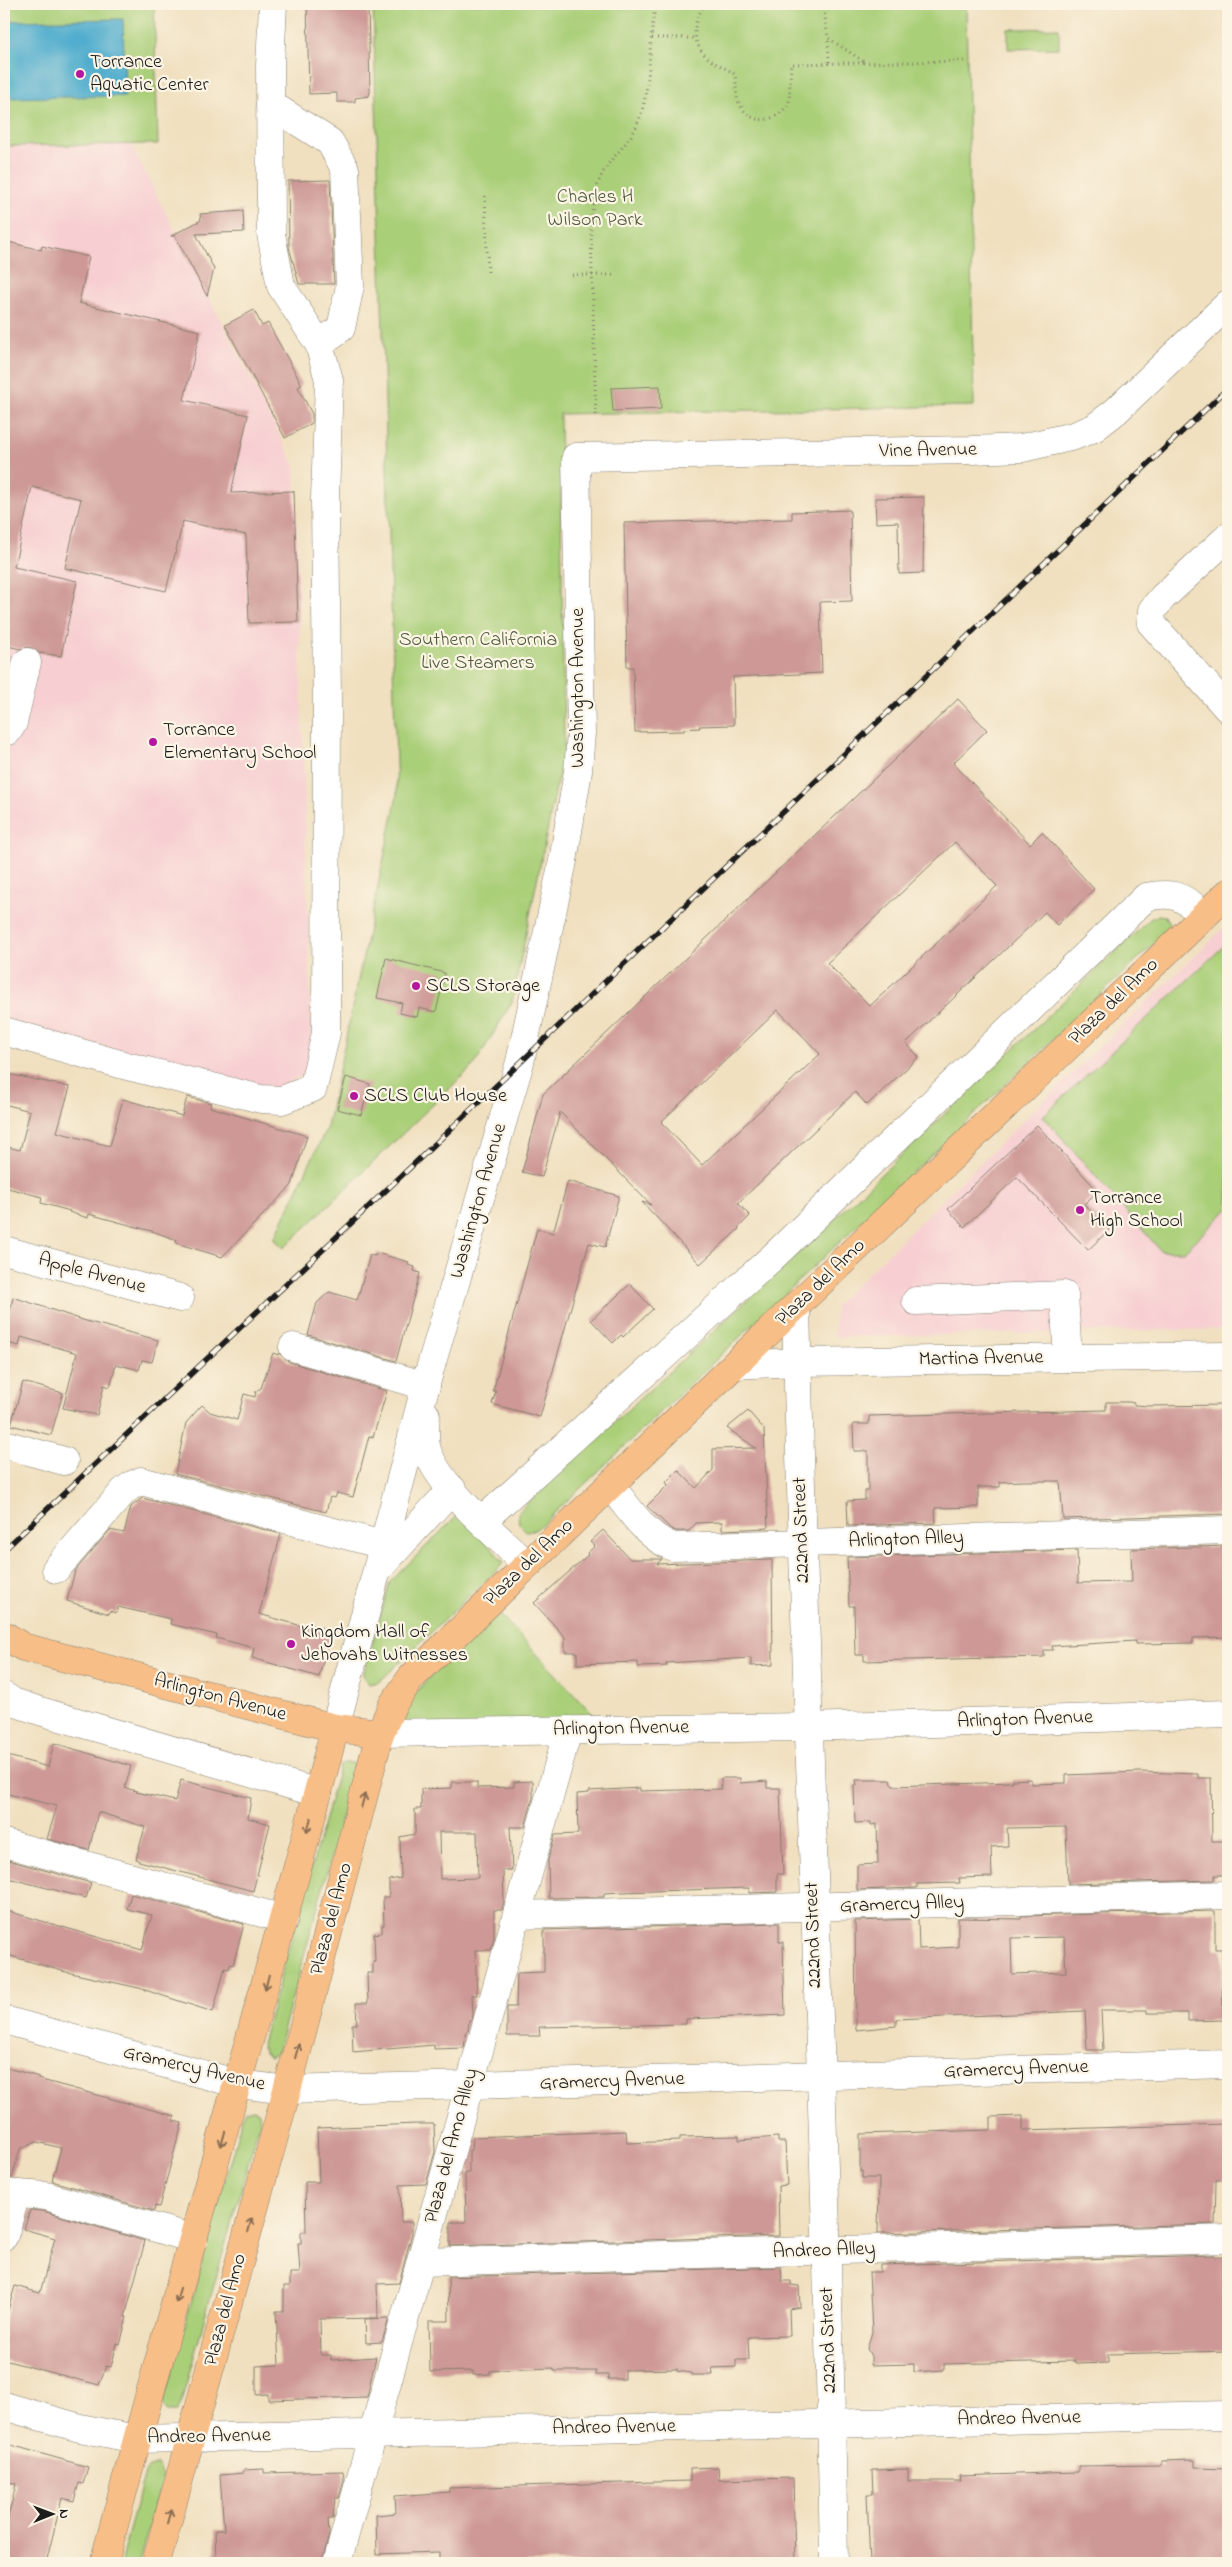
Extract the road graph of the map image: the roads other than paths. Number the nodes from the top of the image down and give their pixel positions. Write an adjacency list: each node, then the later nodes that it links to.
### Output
1 (273, 4): 2 (street)
2 (270, 104): 4 (street); 4 (street)
3 (1228, 304): 5 (street, Vine Avenue)
4 (319, 344): 12 (street)
5 (576, 457): 22 (street, Washington Avenue)
6 (1228, 537): 8 (street)
7 (27, 662): 9 (street)
8 (1228, 709)
9 (4, 732)
10 (1228, 893): 11 (main road, Plaza del Amo)
11 (1204, 915): 16 (main road, Plaza del Amo); 27 (street)
12 (4, 1031)
13 (4, 1250): 14 (street, Apple Avenue)
14 (180, 1298)
15 (916, 1301): 19 (street)
16 (796, 1307): 20 (street, 222nd Street); 21 (main road, Plaza del Amo)
17 (293, 1347): 22 (street)
18 (1228, 1356): 19 (street, Martina Avenue)
19 (1068, 1358): 20 (street, Martina Avenue)
20 (797, 1362): 21 (street, Martina Avenue); 29 (street, 222nd Street)
21 (734, 1365): 25 (main road, Plaza del Amo)
22 (428, 1377): 26 (street); 30 (street, Washington Avenue)
23 (4, 1444): 24 (street)
24 (64, 1461)
25 (610, 1485): 29 (street, Arlington Alley); 31 (main road, Plaza del Amo)
26 (452, 1489): 27 (street); 30 (street)
27 (482, 1521): 31 (street)
28 (1228, 1530): 29 (street, Arlington Alley)
29 (803, 1544): 36 (street, 222nd Street)
30 (380, 1558): 32 (street); 37 (street, Washington Avenue)
31 (527, 1565): 39 (main road, Plaza del Amo)
32 (56, 1569)
33 (10, 1644): 37 (main road, Arlington Avenue)
34 (4, 1696): 40 (street)
35 (1228, 1714): 36 (street, Arlington Avenue)
36 (807, 1727): 38 (street, Arlington Avenue); 43 (street, 222nd Street)
37 (336, 1728): 39 (main road, Arlington Avenue); 40 (main road)
38 (568, 1730): 39 (street, Arlington Avenue); 44 (street, Plaza del Amo Alley)
39 (380, 1733): 51 (main road, Plaza del Amo, one-way to 39)
40 (318, 1793): 45 (main road, one-way to 45)
41 (4, 1843): 45 (street)
42 (1228, 1895): 43 (street, Gramercy Alley)
43 (814, 1908): 44 (street, Gramercy Alley); 48 (street, 222nd Street)
44 (517, 1915): 50 (street, Plaza del Amo Alley)
45 (284, 1919): 49 (main road, one-way to 49)
46 (4, 2020): 49 (street, Gramercy Avenue)
47 (1228, 2064): 48 (street, Gramercy Avenue)
48 (819, 2075): 50 (street, Gramercy Avenue); 56 (street, 222nd Street)
49 (239, 2084): 51 (street, Gramercy Avenue); 54 (main road, one-way to 54)
50 (468, 2087): 51 (street, Gramercy Avenue); 57 (street, Plaza del Amo Alley)
51 (287, 2090): 63 (main road, Plaza del Amo, one-way to 51)
52 (10, 2194): 53 (street); 54 (street)
53 (4, 2236)
54 (194, 2239): 62 (main road, one-way to 62)
55 (1228, 2239): 56 (street, Andreo Alley)
56 (826, 2252): 57 (street, Andreo Alley); 60 (street, 222nd Street)
57 (421, 2262): 61 (street, Plaza del Amo Alley)
58 (4, 2406): 62 (street, Andreo Avenue)
59 (1228, 2415): 60 (street, Andreo Avenue)
60 (832, 2423): 61 (street, Andreo Avenue); 67 (street, 222nd Street)
61 (374, 2434): 63 (street, Andreo Avenue); 66 (street, Plaza del Amo Alley)
62 (136, 2439): 63 (street, Andreo Avenue); 64 (main road)
63 (190, 2439): 65 (main road, Plaza del Amo, one-way to 63)
64 (104, 2563)
65 (156, 2563)
66 (337, 2563)
67 (834, 2563)

